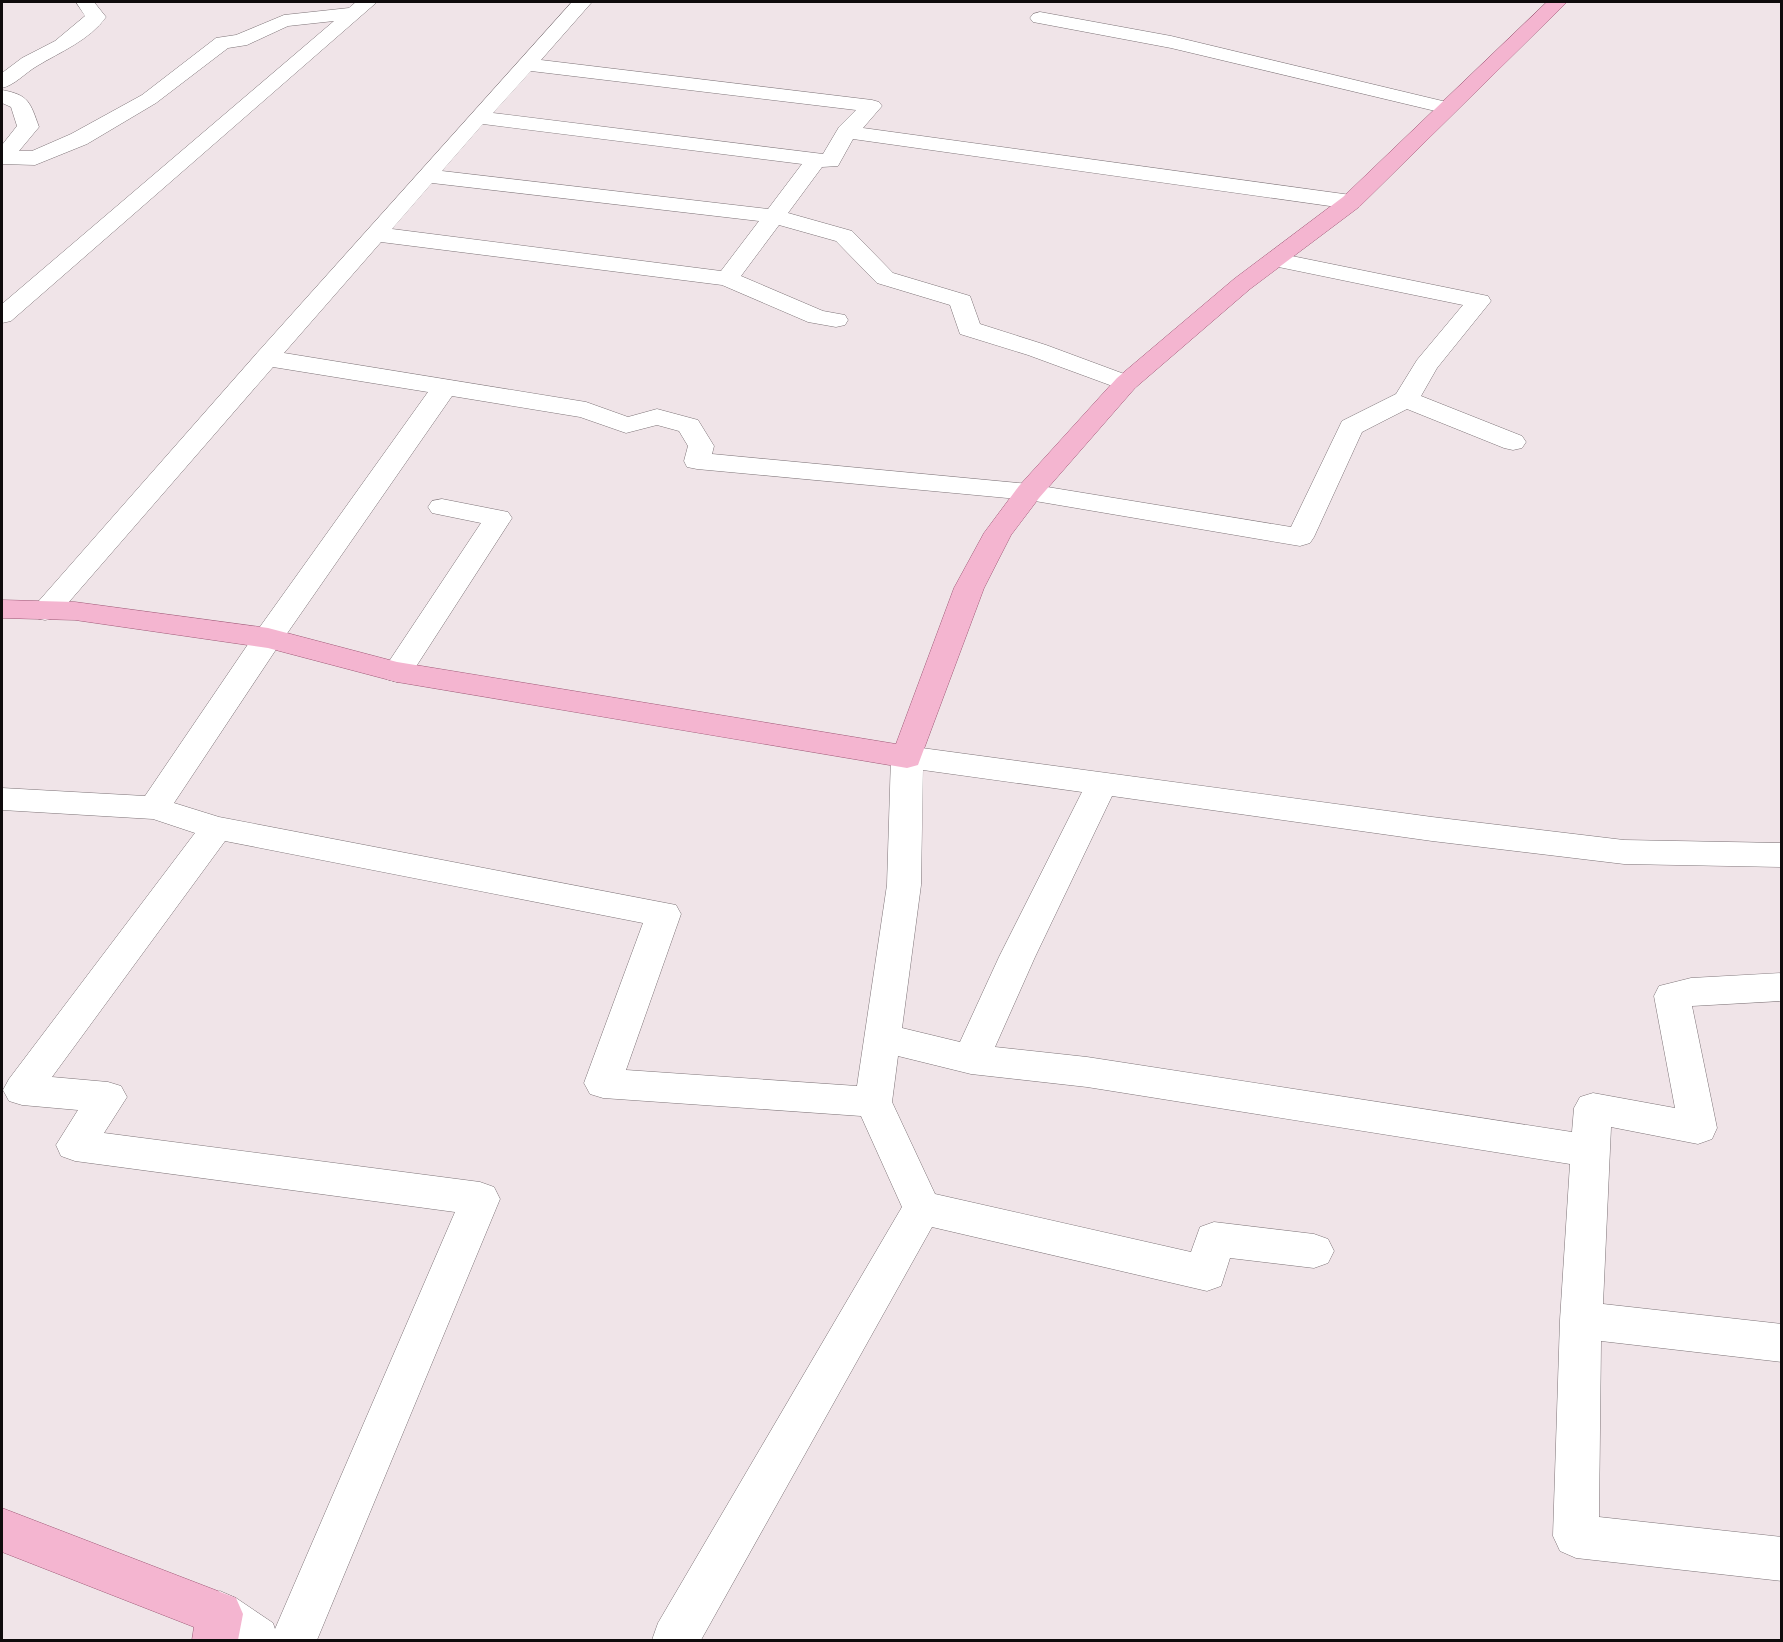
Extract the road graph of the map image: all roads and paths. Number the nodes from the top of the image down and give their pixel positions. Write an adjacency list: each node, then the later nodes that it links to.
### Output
1 (85, 2): 8 (street)
2 (582, 2): 6 (street)
3 (1557, 2): 11 (main road)
4 (361, 7): 15 (street); 24 (street)
5 (1040, 18): 11 (street)
6 (526, 64): 12 (street); 13 (street)
7 (2, 65): 8 (street)
8 (22, 67): 9 (street)
9 (2, 82)
10 (2, 96): 14 (street)
11 (1448, 108): 19 (main road)
12 (478, 117): 16 (street); 17 (street)
13 (848, 132): 16 (street); 19 (street)
14 (2, 158): 15 (street)
15 (36, 158): 18 (street)
16 (816, 160): 20 (street)
17 (427, 176): 20 (street); 21 (street)
18 (2, 179)
19 (1351, 202): 22 (main road)
20 (774, 216): 23 (street); 27 (street)
21 (376, 234): 23 (street); 26 (street)
22 (1277, 260): 27 (main road); 29 (street)
23 (727, 279): 25 (street)
24 (2, 316)
25 (836, 320)
26 (266, 358): 28 (street); 34 (street)
27 (1126, 383): 31 (main road)
28 (445, 387): 31 (street); 35 (street)
29 (1406, 399): 30 (street); 31 (street)
30 (1513, 442)
31 (1029, 492): 37 (main road)
32 (442, 507): 36 (street)
33 (2, 609): 34 (main road)
34 (45, 611): 35 (main road)
35 (268, 638): 36 (main road); 40 (street)
36 (397, 672): 37 (main road)
37 (907, 757): 38 (street); 44 (street)
38 (1102, 784): 42 (street); 45 (street)
39 (2, 799): 40 (street)
40 (154, 808): 41 (street)
41 (217, 828): 46 (street); 55 (street)
42 (1782, 855)
43 (1782, 987): 47 (street)
44 (882, 1038): 45 (street); 46 (street)
45 (971, 1059): 47 (street)
46 (873, 1101): 48 (street)
47 (1591, 1151): 50 (street)
48 (922, 1208): 49 (street); 56 (street)
49 (1314, 1251)
50 (1581, 1320): 51 (street); 53 (street)
51 (1782, 1343)
52 (2, 1530): 54 (main road)
53 (1782, 1559)
54 (230, 1632)
55 (294, 1641)
56 (675, 1641)

